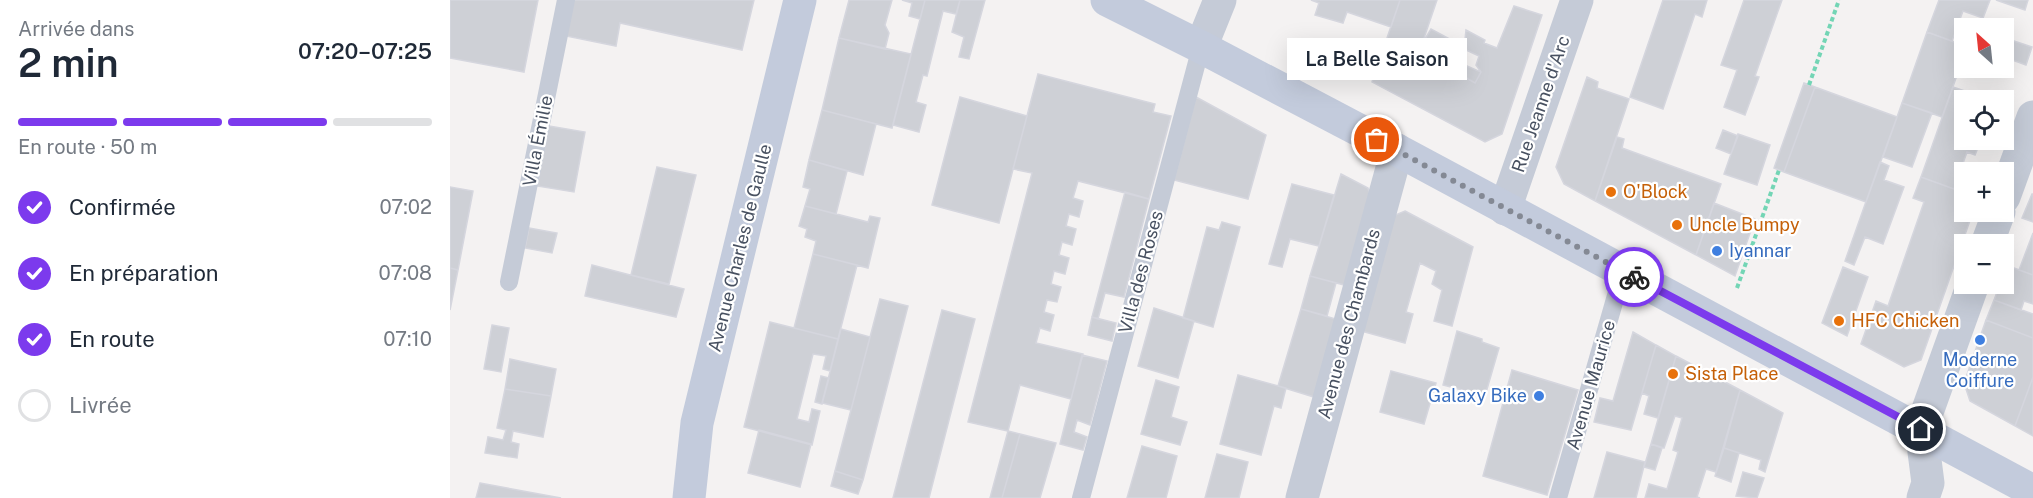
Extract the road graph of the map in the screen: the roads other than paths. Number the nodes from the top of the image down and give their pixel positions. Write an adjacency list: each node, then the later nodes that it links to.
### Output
1 (566, 0): 12 (lane, Villa Émilie)
2 (800, 0): 16 (main road, Avenue Charles de Gaulle)
3 (1107, 0): 6 (main road)
4 (1220, 0): 6 (street)
5 (1577, 0): 10 (street, Rue Jeanne d'Arc)
6 (1201, 47): 8 (main road); 17 (lane, Villa des Roses)
7 (2033, 117): 9 (street)
8 (1397, 150): 10 (main road); 18 (street, Avenue des Chambards)
9 (2014, 169)
10 (1505, 209): 11 (main road)
11 (1623, 271): 14 (main road); 19 (lane, Avenue Maurice)
12 (509, 282)
13 (1969, 294): 14 (street)
14 (1921, 429): 15 (main road); 20 (street)
15 (2033, 491)
16 (689, 498)
17 (1081, 498)
18 (1302, 498)
19 (1558, 498)
20 (1923, 498)

